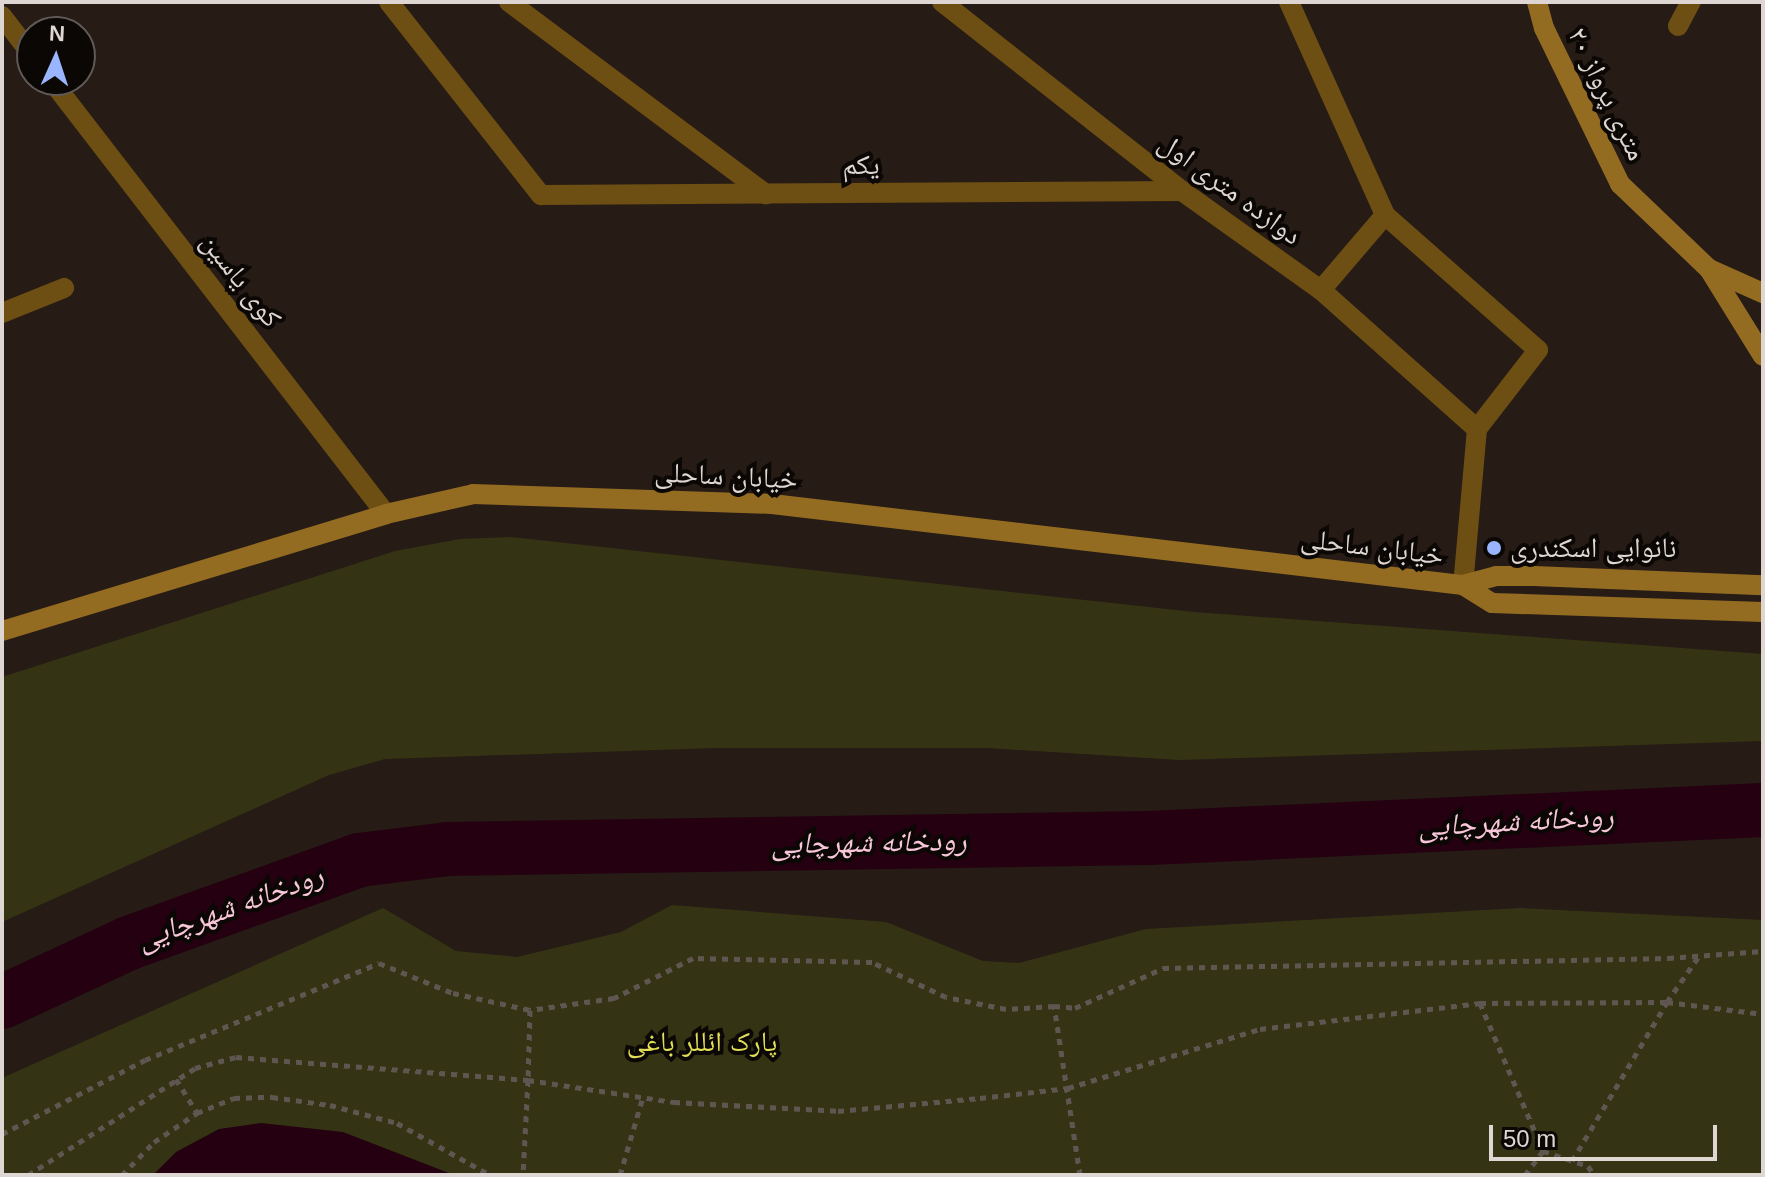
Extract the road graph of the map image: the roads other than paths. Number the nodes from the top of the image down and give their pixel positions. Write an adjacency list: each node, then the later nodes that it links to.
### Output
1 (389, 2): 12 (street, یکم)
2 (509, 2): 12 (street)
3 (942, 2): 11 (street, دوازده متری اول)
4 (1289, 2): 13 (street)
5 (1537, 2): 14 (street, ۲۰ متری پرواز)
6 (1691, 2): 8 (street)
7 (2, 16): 9 (street)
8 (1678, 26)
9 (16, 34)
10 (63, 96): 21 (street, کوی یاسین)
11 (1182, 191): 12 (street, یکم); 16 (street, دوازده متری اول)
12 (766, 194)
13 (1385, 215): 16 (street); 20 (street)
14 (1709, 269): 17 (street, ۲۰ متری پرواز); 19 (street, ۲۰ متری پرواز)
15 (64, 288): 18 (street)
16 (1321, 290): 20 (street, دوازده متری اول)
17 (1763, 293)
18 (2, 313)
19 (1763, 356)
20 (1477, 429): 22 (street)
21 (386, 514): 22 (street, خیابان ساحلی); 25 (street, خیابان ساحلی)
22 (1463, 585): 23 (street, خیابان ساحلی); 24 (street, خیابان ساحلی)
23 (1763, 585)
24 (1763, 612)
25 (2, 631)

